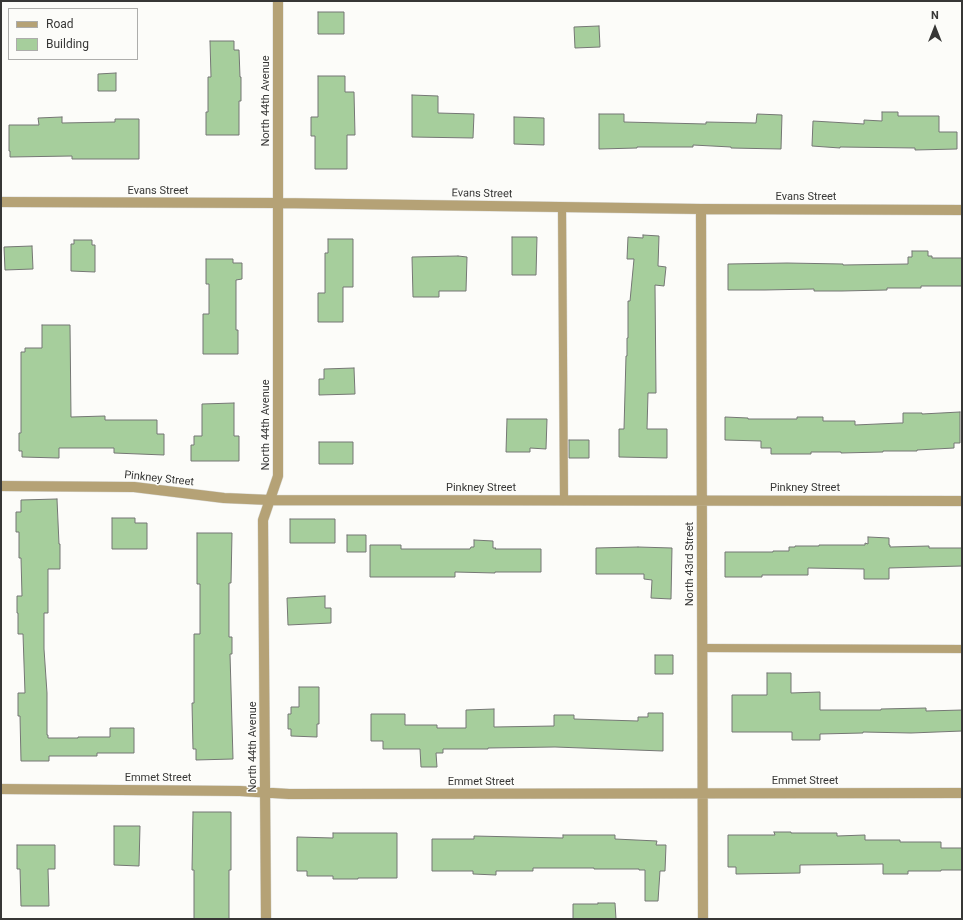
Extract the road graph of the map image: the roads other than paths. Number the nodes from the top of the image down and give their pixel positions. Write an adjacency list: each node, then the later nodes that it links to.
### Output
1 (278, 1): 3 (street, North 44th Avenue)
2 (1, 202): 3 (street, Evans Street)
3 (278, 204): 4 (street, Evans Street); 8 (street, North 44th Avenue)
4 (562, 207): 5 (street, Evans Street); 9 (lane)
5 (701, 209): 6 (street, Evans Street); 10 (street, North 43rd Street)
6 (962, 210)
7 (1, 486): 8 (street, Pinkney Street)
8 (270, 500): 9 (street, Pinkney Street); 16 (street, North 44th Avenue)
9 (564, 500): 10 (street, Pinkney Street)
10 (702, 500): 11 (street, Pinkney Street); 12 (street, North 43rd Street)
11 (962, 501)
12 (702, 648): 13 (lane); 17 (street, North 43rd Street)
13 (962, 649)
14 (1, 789): 16 (street, Emmet Street)
15 (962, 792): 17 (street, Emmet Street)
16 (265, 793): 17 (street, Emmet Street); 18 (street, North 44th Avenue)
17 (702, 793): 19 (street, North 43rd Street)
18 (266, 919)
19 (703, 919)

